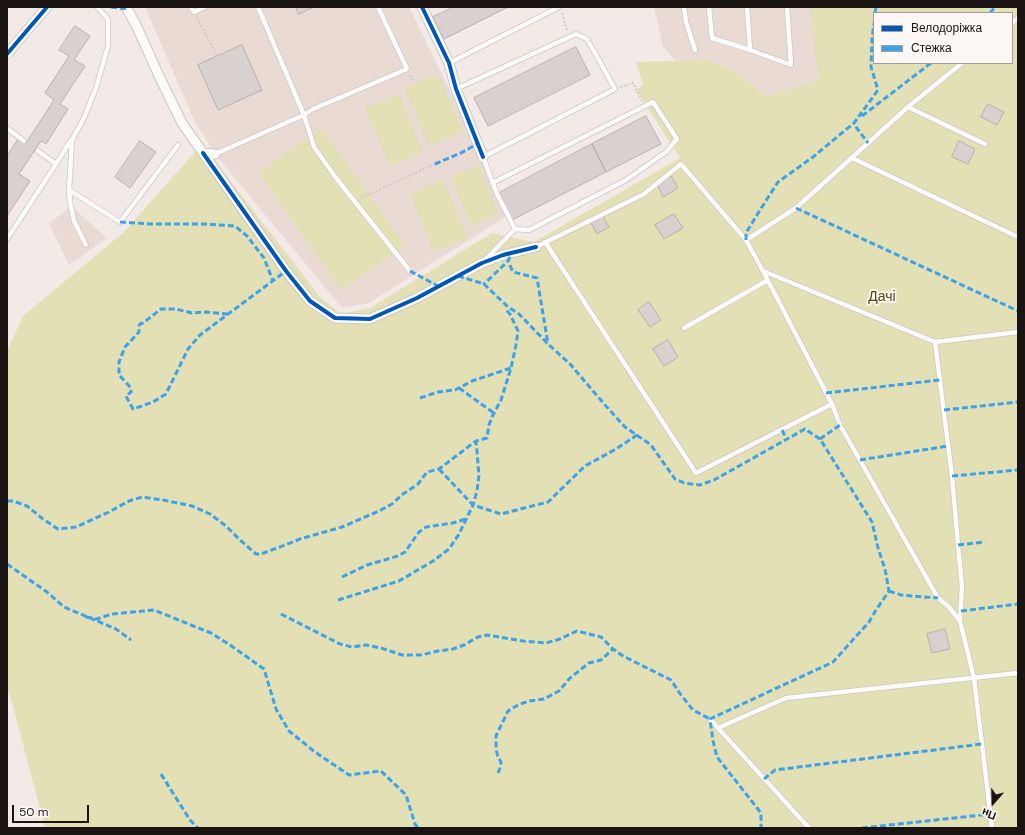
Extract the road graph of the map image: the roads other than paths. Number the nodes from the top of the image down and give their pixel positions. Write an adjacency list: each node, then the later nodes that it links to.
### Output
1 (47, 7): 16 (street)
2 (97, 7): 23 (lane)
3 (126, 7): 28 (street)
4 (205, 7): 13 (lane)
5 (258, 7): 21 (lane)
6 (378, 7): 21 (lane)
7 (560, 7): 17 (lane)
8 (684, 7): 14 (lane)
9 (709, 7): 15 (lane)
10 (747, 7): 15 (lane)
11 (787, 7): 15 (lane)
12 (424, 8): 17 (street)
13 (193, 9)
14 (695, 50)
15 (750, 50)
16 (7, 54)
17 (449, 63): 19 (street)
18 (961, 64): 20 (lane)
19 (456, 88): 30 (street); 30 (lane)
20 (908, 107): 25 (lane); 31 (lane)
21 (304, 115): 29 (lane); 43 (lane)
22 (7, 128): 24 (lane)
23 (72, 140): 32 (lane); 34 (lane)
24 (24, 141)
25 (985, 144)
26 (178, 145): 34 (lane)
27 (38, 151): 32 (lane)
28 (204, 153): 29 (street); 42 (street)
29 (215, 154)
30 (483, 157): 33 (lane)
31 (852, 158): 36 (lane); 38 (lane)
32 (56, 164): 37 (lane)
33 (492, 183): 35 (lane); 35 (lane)
34 (69, 190): 40 (lane)
35 (515, 229): 42 (lane)
36 (1018, 237)
37 (7, 239)
38 (746, 240): 39 (lane); 44 (lane)
39 (545, 242): 41 (lane); 49 (lane)
40 (86, 245)
41 (536, 247): 42 (street)
42 (482, 262)
43 (410, 271)
44 (763, 271): 45 (lane); 48 (lane)
45 (768, 280): 46 (lane); 49 (lane)
46 (684, 328)
47 (1018, 332): 48 (lane)
48 (934, 342): 50 (lane)
49 (832, 404): 50 (lane)
50 (960, 621): 52 (lane)
51 (1018, 673): 52 (lane)
52 (974, 678): 54 (lane); 56 (lane)
53 (710, 719): 54 (lane)
54 (718, 728): 55 (lane)
55 (809, 828)
56 (992, 828)

